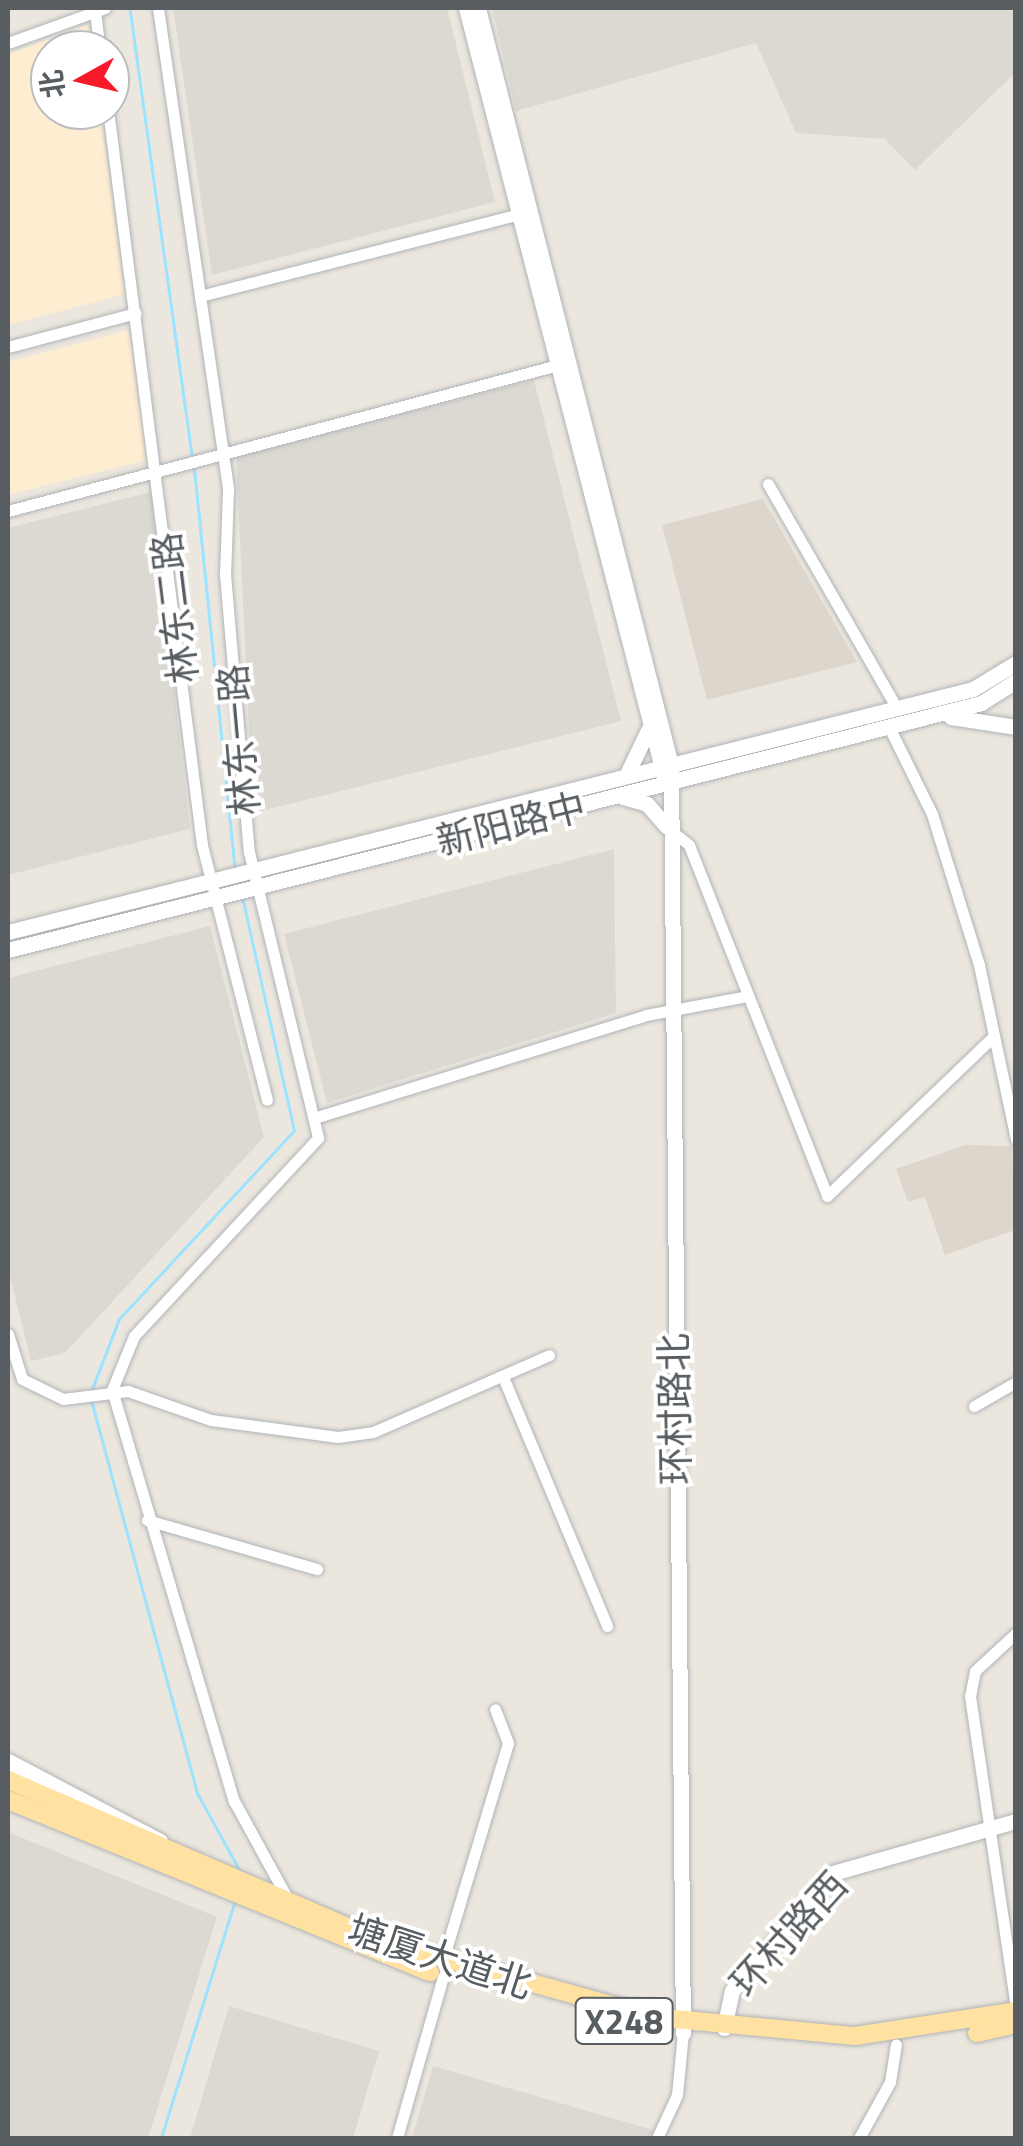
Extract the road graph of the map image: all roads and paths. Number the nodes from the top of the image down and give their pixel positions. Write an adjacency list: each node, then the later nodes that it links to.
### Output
1 (158, 8): 8 (street, 林东一路)
2 (466, 8): 7 (street)
3 (478, 8): 21 (street)
4 (100, 9): 5 (street)
5 (8, 43)
6 (111, 130): 9 (street, 林东二路)
7 (519, 214): 8 (street); 11 (street)
8 (200, 296): 12 (street, 林东一路)
9 (136, 313): 10 (street); 13 (street, 林东二路)
10 (8, 347)
11 (558, 366): 12 (street); 21 (street)
12 (222, 452): 13 (street); 30 (street, 林东一路)
13 (157, 470): 15 (street); 31 (street, 林东二路)
14 (768, 484): 19 (street)
15 (8, 510)
16 (1016, 663): 17 (street)
17 (1008, 686): 18 (street); 19 (street, 新阳路中); 20 (street, 新阳路中)
18 (1016, 706)
19 (897, 708): 24 (street, 新阳路中)
20 (926, 717): 22 (street, 新阳路中); 23 (street)
21 (654, 721): 24 (street); 25 (street); 26 (street)
22 (888, 727): 27 (street, 新阳路中); 38 (street)
23 (1016, 727)
24 (703, 757): 25 (street, 新阳路中)
25 (666, 766): 26 (street, 新阳路中); 27 (street, 环村路北)
26 (624, 776): 30 (street, 新阳路中)
27 (667, 784): 28 (street, 新阳路中); 29 (street, 环村路北)
28 (618, 797): 29 (street); 32 (street, 新阳路中)
29 (668, 828): 36 (street); 37 (street, 环村路北)
30 (248, 871): 31 (street, 新阳路中); 32 (street, 林东一路)
31 (216, 879): 33 (street, 林东二路); 34 (street, 新阳路中)
32 (252, 889): 33 (street, 新阳路中); 40 (street, 林东一路)
33 (220, 897): 35 (street, 新阳路中); 39 (street, 林东二路)
34 (8, 932)
35 (8, 950)
36 (748, 996): 37 (street); 38 (street)
37 (670, 1010): 40 (street); 65 (street, 环村路北)
38 (993, 1037): 41 (street)
39 (267, 1100)
40 (316, 1117): 46 (street)
41 (1016, 1140)
42 (8, 1334): 46 (street)
43 (549, 1355): 44 (street)
44 (503, 1378): 46 (street); 50 (street)
45 (1016, 1382): 47 (street)
46 (106, 1391): 48 (street)
47 (974, 1406)
48 (147, 1520): 49 (street); 61 (street)
49 (317, 1569)
50 (608, 1626)
51 (1016, 1633): 58 (street)
52 (495, 1709): 62 (street)
53 (8, 1762): 59 (street)
54 (8, 1780): 59 (main road, 塘厦大道北 / X248)
55 (8, 1800): 60 (main road, 塘厦大道北 / X248)
56 (1016, 1810): 58 (street, 环村路西)
57 (1016, 1821): 58 (street, 环村路西)
58 (991, 1829): 63 (street); 66 (street, 环村路西)
59 (187, 1858): 60 (main road, 塘厦大道北 / X248)
60 (248, 1894): 61 (main road, 塘厦大道北 / X248); 62 (main road, 塘厦大道北 / X248)
61 (292, 1906): 62 (main road, 塘厦大道北 / X248)
62 (442, 1970): 65 (main road, 塘厦大道北 / X248); 68 (street)
63 (1016, 2008): 66 (main road, 塘厦大道北 / X248)
64 (1016, 2024): 67 (main road, 塘厦大道北 / X248)
65 (683, 2028): 66 (main road, 塘厦大道北 / X248); 67 (main road, 塘厦大道北 / X248); 69 (street)
66 (724, 2028)
67 (896, 2044): 70 (street)
68 (397, 2138)
69 (657, 2138)
70 (859, 2138)

